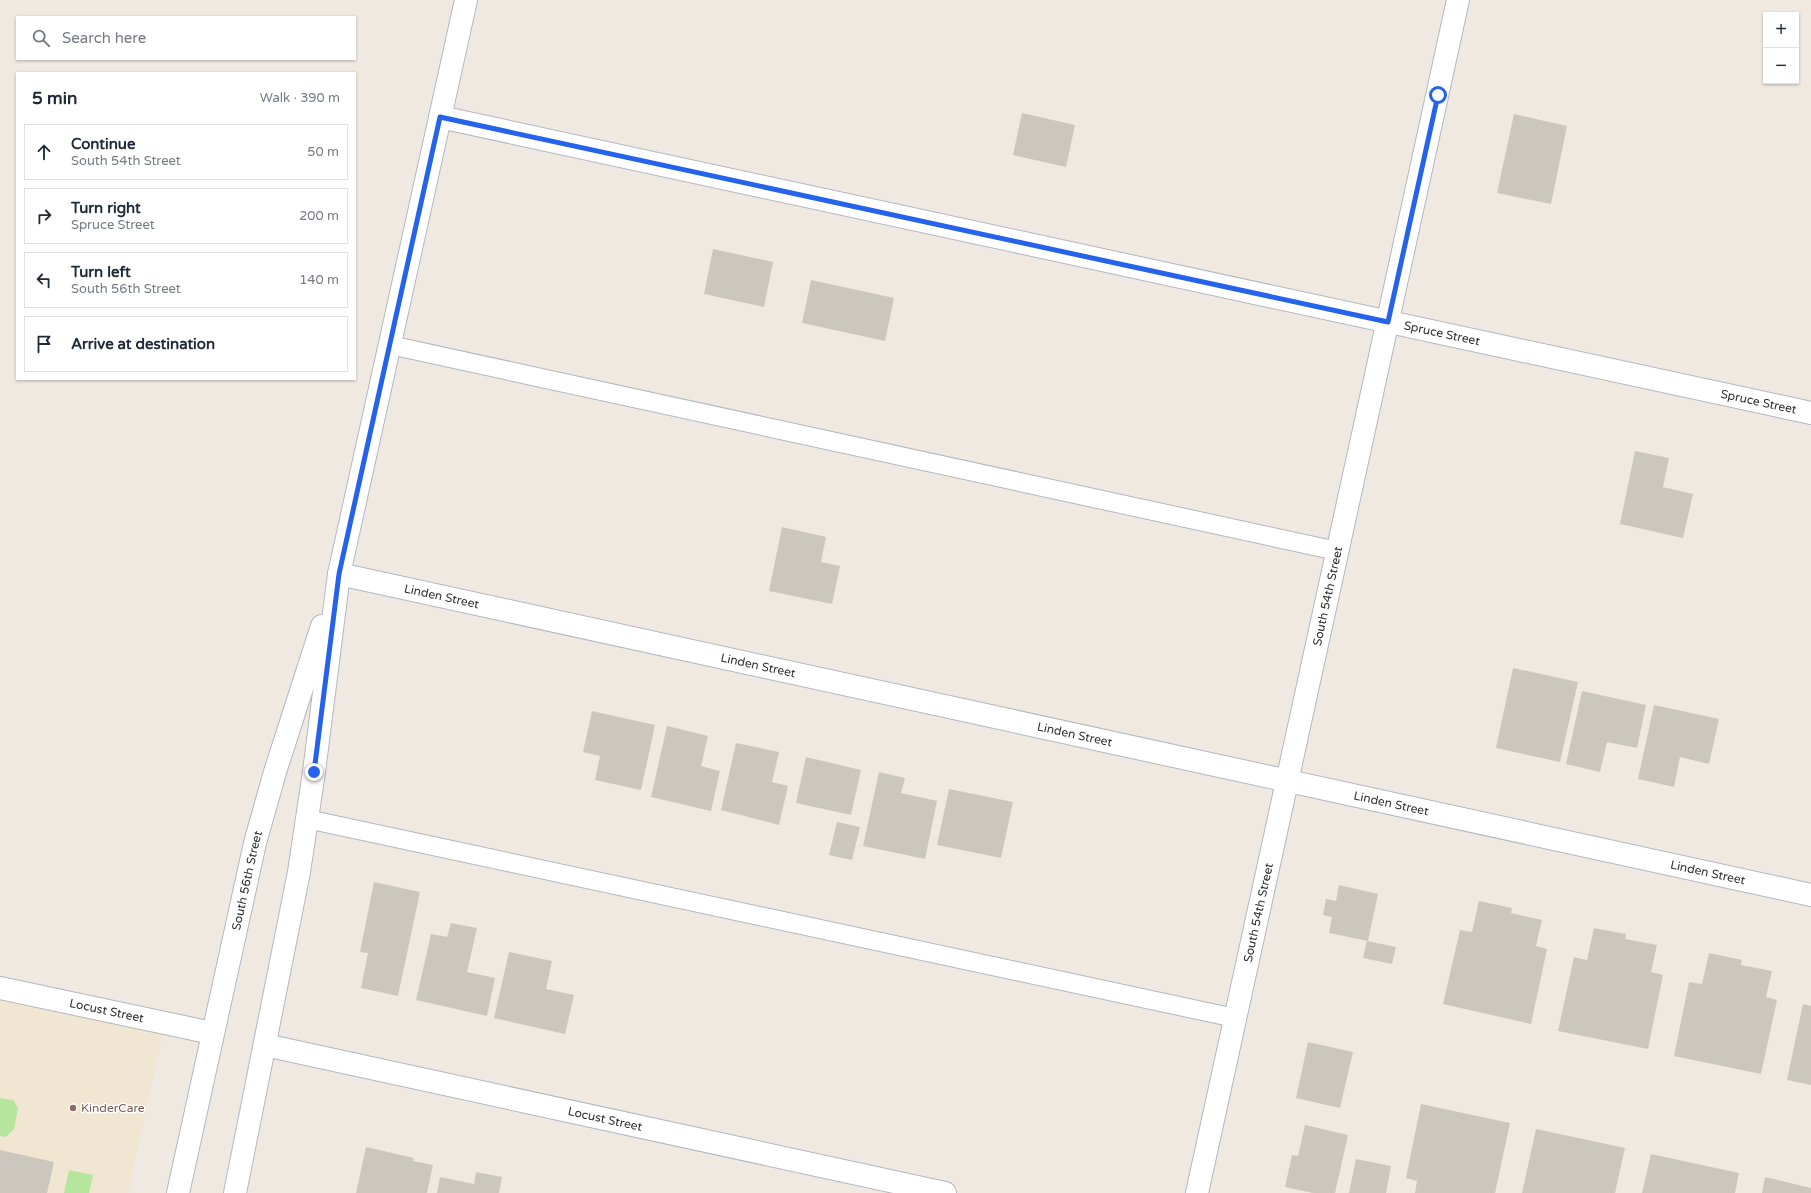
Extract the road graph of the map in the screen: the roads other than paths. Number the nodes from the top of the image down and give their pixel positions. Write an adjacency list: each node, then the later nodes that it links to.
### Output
1 (466, 0): 3 (street, South 56th Street)
2 (1458, 0): 4 (street, South 54th Street)
3 (440, 117): 4 (street, Spruce Street); 5 (street, South 56th Street)
4 (1388, 322): 6 (street, Spruce Street); 7 (street, South 54th Street)
5 (390, 345): 7 (lane); 8 (street, South 56th Street)
6 (1811, 413)
7 (1337, 551): 9 (street, South 54th Street)
8 (339, 574): 9 (street, Linden Street); 10 (street, South 56th Street); 14 (street, South 56th Street)
9 (1287, 780): 11 (street, Linden Street); 13 (street, South 54th Street)
10 (307, 819): 13 (lane); 15 (street, South 56th Street)
11 (1811, 895)
12 (0, 988): 14 (street, Locust Street)
13 (1236, 1018): 19 (street, South 54th Street)
14 (212, 1033): 16 (street, South 56th Street)
15 (265, 1045): 17 (street, South 56th Street); 18 (street, Locust Street)
16 (178, 1193)
17 (235, 1193)
18 (944, 1193)
19 (1197, 1193)

